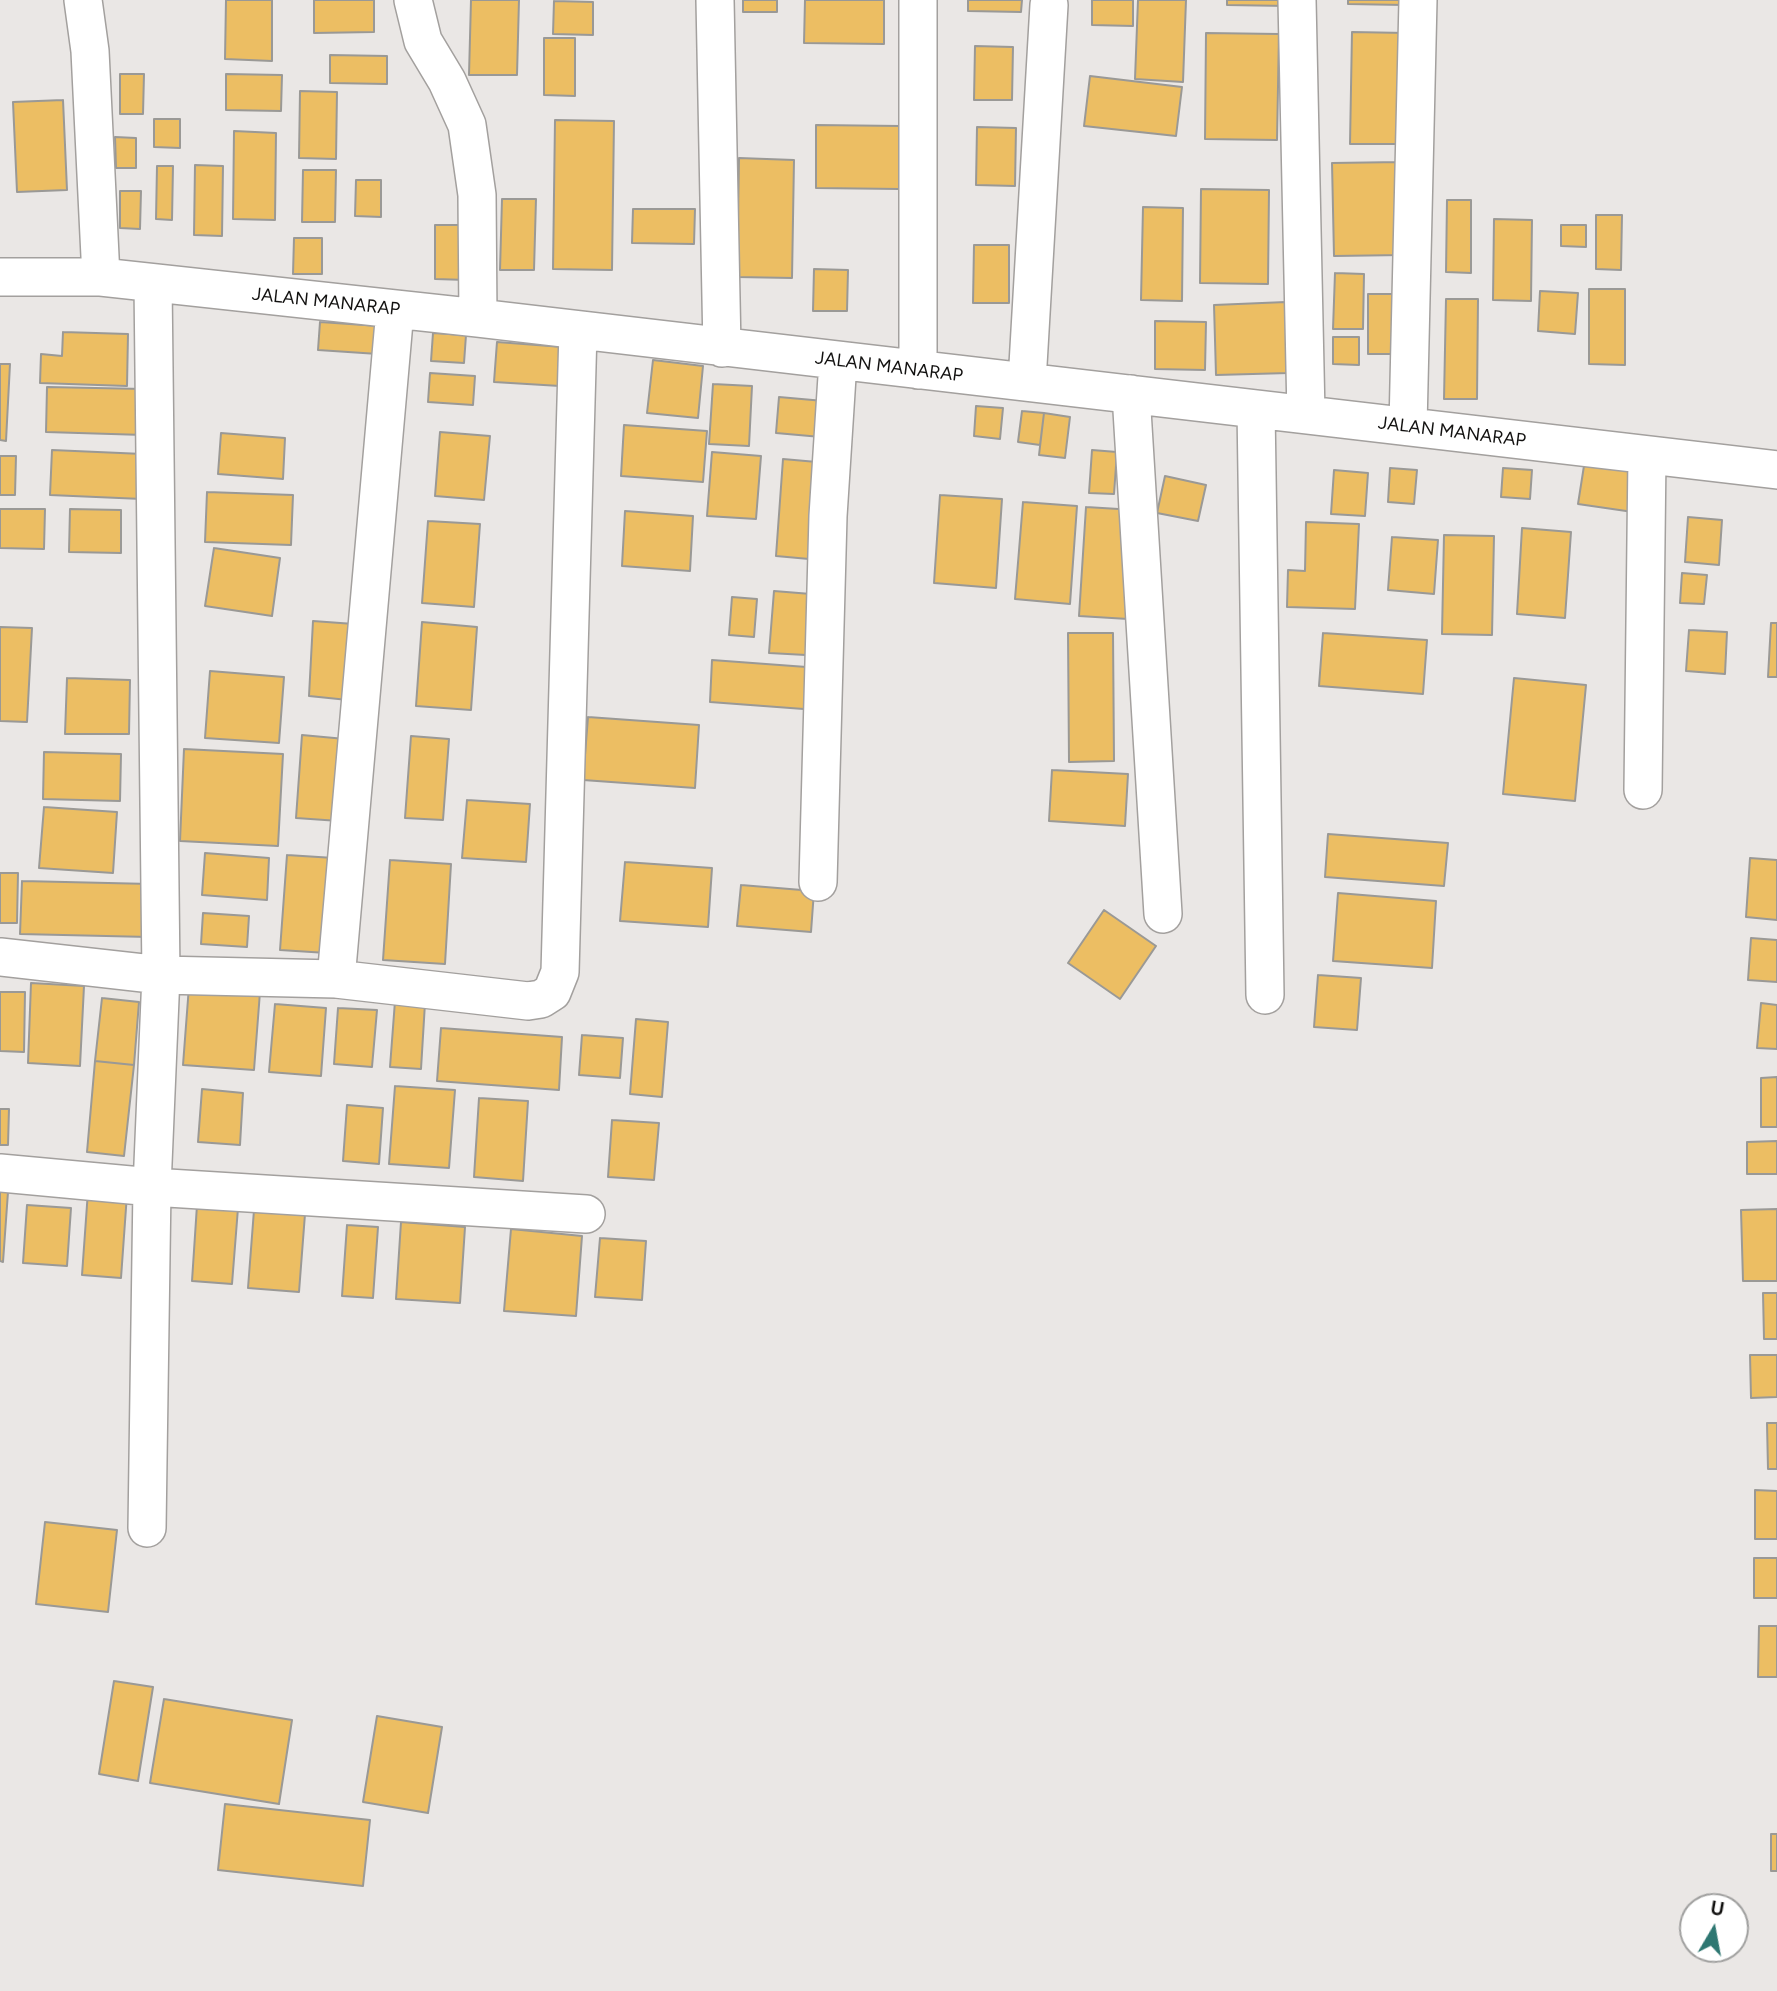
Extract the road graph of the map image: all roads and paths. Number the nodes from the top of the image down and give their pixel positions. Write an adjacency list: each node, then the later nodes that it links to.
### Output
1 (83, 0): 8 (street)
2 (413, 0): 12 (street)
3 (715, 0): 14 (street)
4 (918, 0): 16 (street)
5 (1297, 0): 20 (street)
6 (1418, 0): 21 (street)
7 (1049, 5): 17 (street)
8 (101, 277): 9 (street, JALAN MANARAP); 10 (street, JALAN MANARAP)
9 (0, 278)
10 (153, 283): 11 (street, JALAN MANARAP); 28 (street)
11 (395, 310): 12 (street, JALAN MANARAP); 29 (street)
12 (478, 318): 13 (street, JALAN MANARAP)
13 (578, 331): 14 (street, JALAN MANARAP); 29 (street)
14 (722, 348): 15 (street, JALAN MANARAP)
15 (838, 360): 16 (street, JALAN MANARAP); 25 (street)
16 (918, 370): 17 (street, JALAN MANARAP)
17 (1027, 382): 18 (street, JALAN MANARAP)
18 (1131, 394): 19 (street, JALAN MANARAP); 26 (street)
19 (1256, 409): 20 (street, JALAN MANARAP); 30 (street)
20 (1306, 414): 21 (street, JALAN MANARAP)
21 (1408, 426): 22 (street, JALAN MANARAP)
22 (1647, 454): 23 (street, JALAN MANARAP); 24 (street)
23 (1777, 470)
24 (1643, 790)
25 (818, 882)
26 (1163, 914)
27 (0, 957): 28 (street)
28 (161, 975): 29 (street); 32 (street)
29 (336, 979)
30 (1265, 995)
31 (0, 1173): 32 (street)
32 (152, 1187): 33 (street); 34 (street)
33 (586, 1214)
34 (146, 1528)

